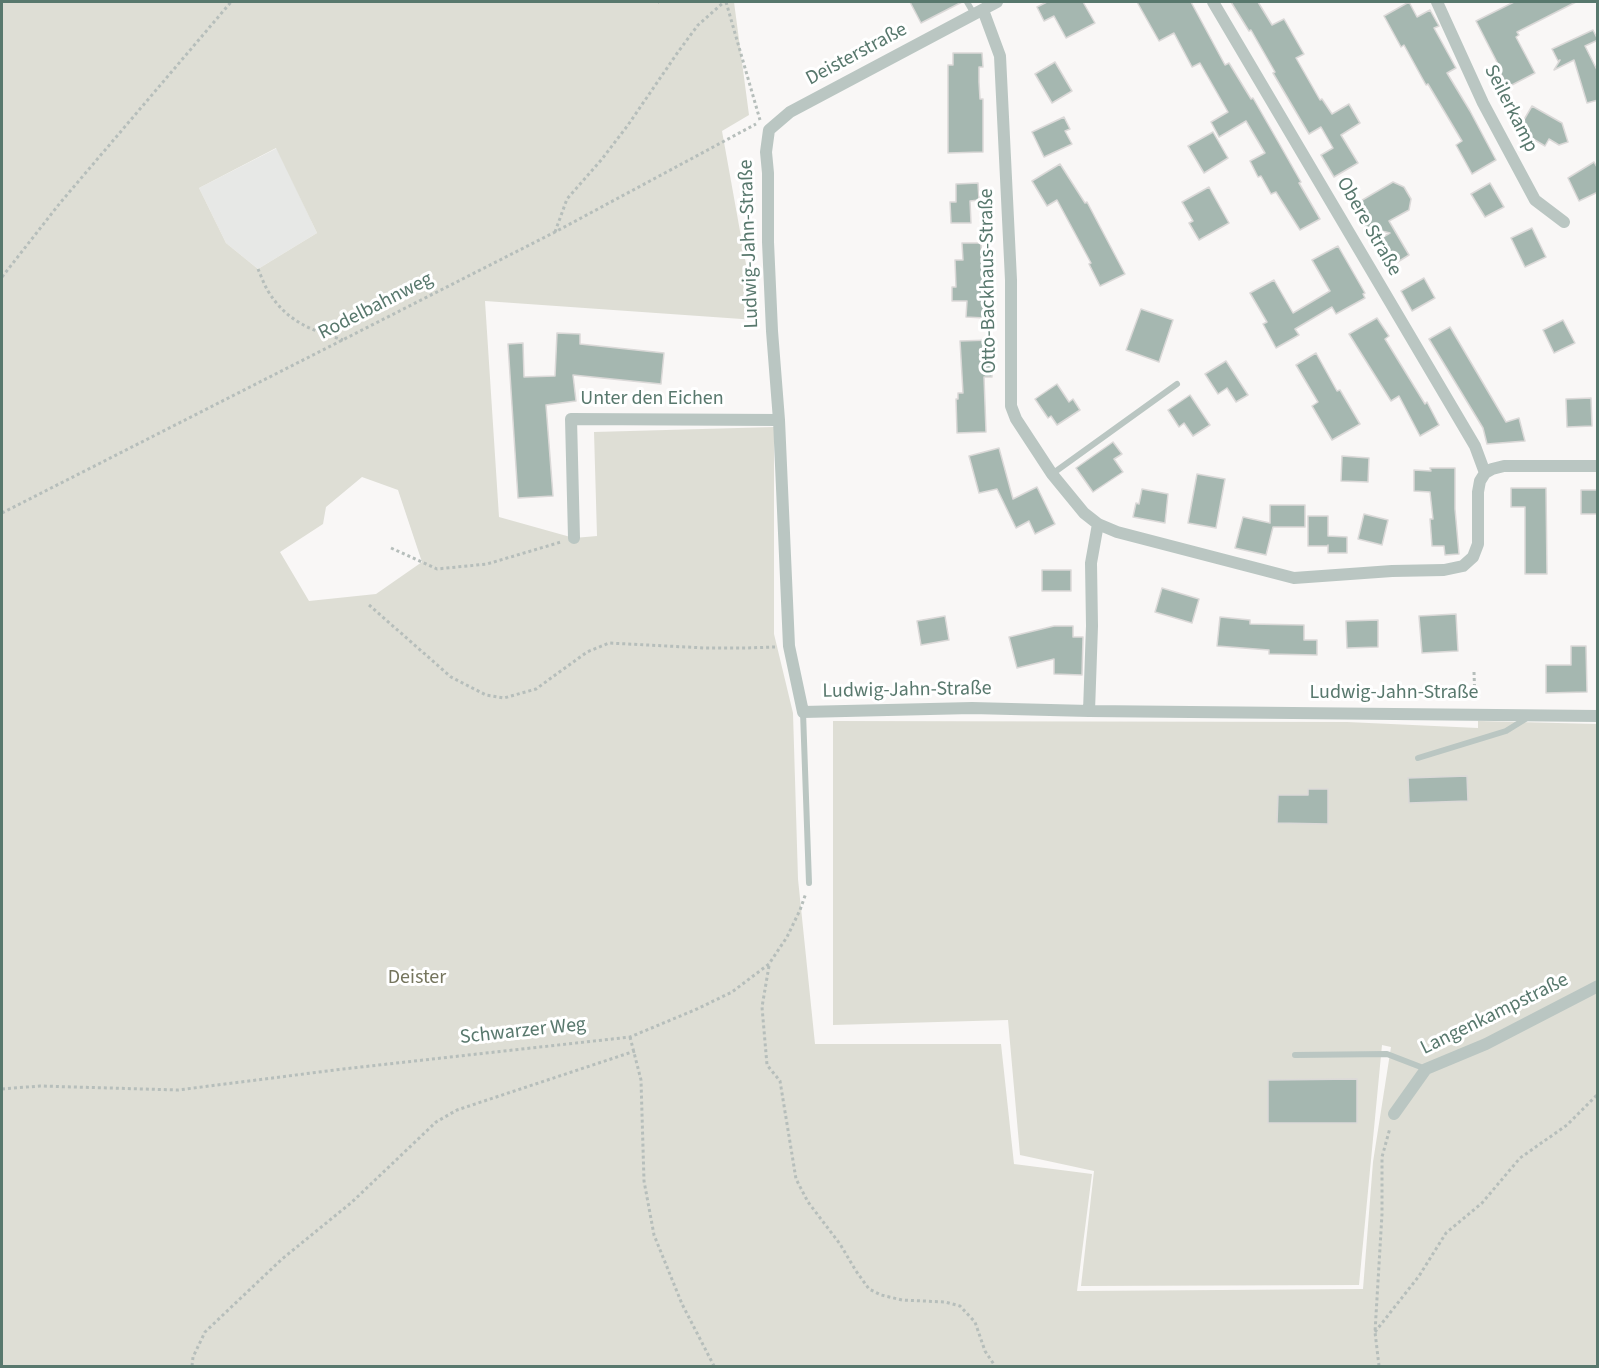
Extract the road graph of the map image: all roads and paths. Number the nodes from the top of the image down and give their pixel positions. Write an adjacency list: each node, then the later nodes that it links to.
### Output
1 (231, 2): 12 (path)
2 (725, 2): 8 (path); 10 (path)
3 (966, 2): 7 (lane)
4 (997, 2): 7 (street, Deisterstraße)
5 (1213, 2): 17 (street, Obere Straße)
6 (1437, 2): 9 (street, Seilerkamp)
7 (978, 12): 8 (street, Deisterstraße); 18 (street, Otto-Backhaus-Straße)
8 (765, 126): 10 (path, Rodelbahnweg); 15 (street, Ludwig-Jahn-Straße)
9 (1564, 222)
10 (555, 232): 13 (path, Rodelbahnweg)
11 (258, 269): 13 (path)
12 (2, 277)
13 (343, 340): 19 (path, Rodelbahnweg)
14 (1177, 384): 18 (lane)
15 (779, 420): 21 (street, Unter den Eichen); 24 (street, Ludwig-Jahn-Straße)
16 (1598, 466): 17 (street)
17 (1485, 473): 20 (street, Otto-Backhaus-Straße)
18 (1052, 474): 20 (street, Otto-Backhaus-Straße)
19 (2, 513)
20 (1098, 524): 26 (street)
21 (574, 538): 22 (path)
22 (391, 548)
23 (369, 606): 24 (path)
24 (789, 646): 27 (street, Ludwig-Jahn-Straße)
25 (1474, 672): 28 (path)
26 (1089, 711): 27 (street, Ludwig-Jahn-Straße); 28 (street, Ludwig-Jahn-Straße)
27 (802, 712): 32 (lane)
28 (1475, 714): 29 (street, Ludwig-Jahn-Straße)
29 (1532, 715): 30 (street, Ludwig-Jahn-Straße); 31 (lane)
30 (1598, 716)
31 (1418, 758)
32 (809, 883): 33 (path, Schwarzer Weg)
33 (769, 964): 35 (path, Schwarzer Weg); 45 (path)
34 (1598, 986): 38 (street, Langenkampstraße)
35 (630, 1037): 36 (path); 39 (path, Schwarzer Weg)
36 (634, 1051): 43 (path); 44 (path)
37 (1295, 1056): 38 (lane)
38 (1426, 1069): 41 (street, Langenkampstraße)
39 (2, 1089)
40 (1598, 1094): 42 (path)
41 (1394, 1114): 42 (path)
42 (1375, 1332): 46 (path)
43 (192, 1366)
44 (714, 1366)
45 (995, 1366)
46 (1379, 1366)

